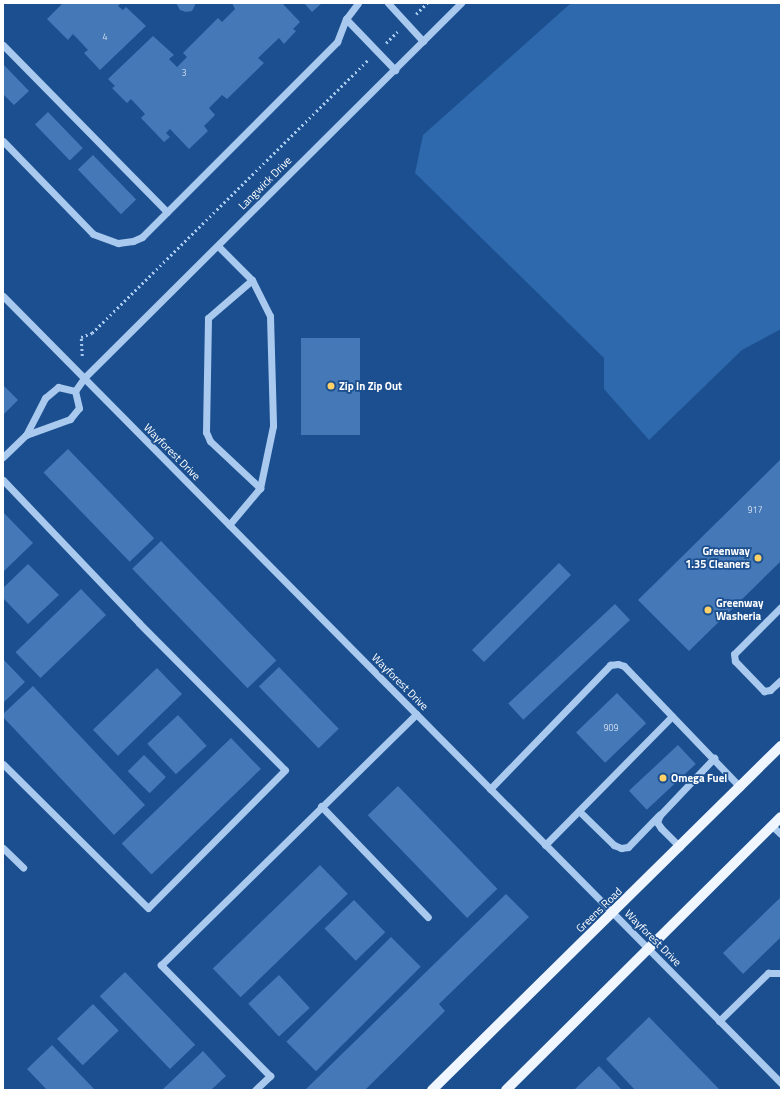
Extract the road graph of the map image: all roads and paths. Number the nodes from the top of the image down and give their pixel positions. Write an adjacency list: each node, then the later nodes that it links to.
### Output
1 (358, 3): 5 (street)
2 (388, 3): 6 (street)
3 (427, 3): 6 (path)
4 (461, 3): 7 (street, Langwick Drive)
5 (346, 19): 9 (street); 12 (street)
6 (407, 23): 7 (street); 9 (path)
7 (423, 41): 10 (street, Langwick Drive)
8 (3, 45): 12 (street)
9 (378, 50): 10 (street); 16 (path)
10 (395, 70): 13 (street, Langwick Drive)
11 (3, 141): 12 (street)
12 (167, 212)
13 (218, 246): 14 (street); 16 (street, Langwick Drive)
14 (252, 280): 21 (street); 21 (street)
15 (3, 296): 16 (street, Wayforest Drive)
16 (84, 378): 17 (street, Langwick Drive); 22 (street, Wayforest Drive)
17 (75, 391): 18 (street); 18 (street)
18 (26, 435): 19 (street)
19 (3, 457)
20 (3, 480): 29 (street)
21 (260, 488): 22 (street)
22 (229, 525): 25 (street, Wayforest Drive)
23 (781, 607): 24 (street)
24 (781, 680)
25 (416, 714): 31 (street, Wayforest Drive); 32 (street)
26 (672, 716): 28 (street); 31 (street); 33 (street)
27 (781, 746): 30 (main road, Greens Road)
28 (714, 758): 30 (street); 34 (street)
29 (3, 764)
30 (740, 787): 39 (main road, Greens Road)
31 (490, 789): 38 (street, Wayforest Drive)
32 (321, 806): 43 (street); 48 (street)
33 (579, 810): 34 (street); 38 (street)
34 (660, 815): 39 (street)
35 (781, 817): 36 (main road)
36 (772, 826): 37 (street); 44 (main road)
37 (781, 834)
38 (545, 844): 42 (street, Wayforest Drive)
39 (680, 847): 42 (main road, Greens Road)
40 (3, 848): 41 (street)
41 (23, 867)
42 (613, 913): 44 (street, Wayforest Drive); 49 (main road, Greens Road)
43 (428, 917)
44 (648, 949): 46 (street, Wayforest Drive); 50 (main road)
45 (781, 973): 46 (street)
46 (719, 1021): 47 (street, Wayforest Drive)
47 (781, 1083)
48 (256, 1090)
49 (432, 1090)
50 (506, 1090)

